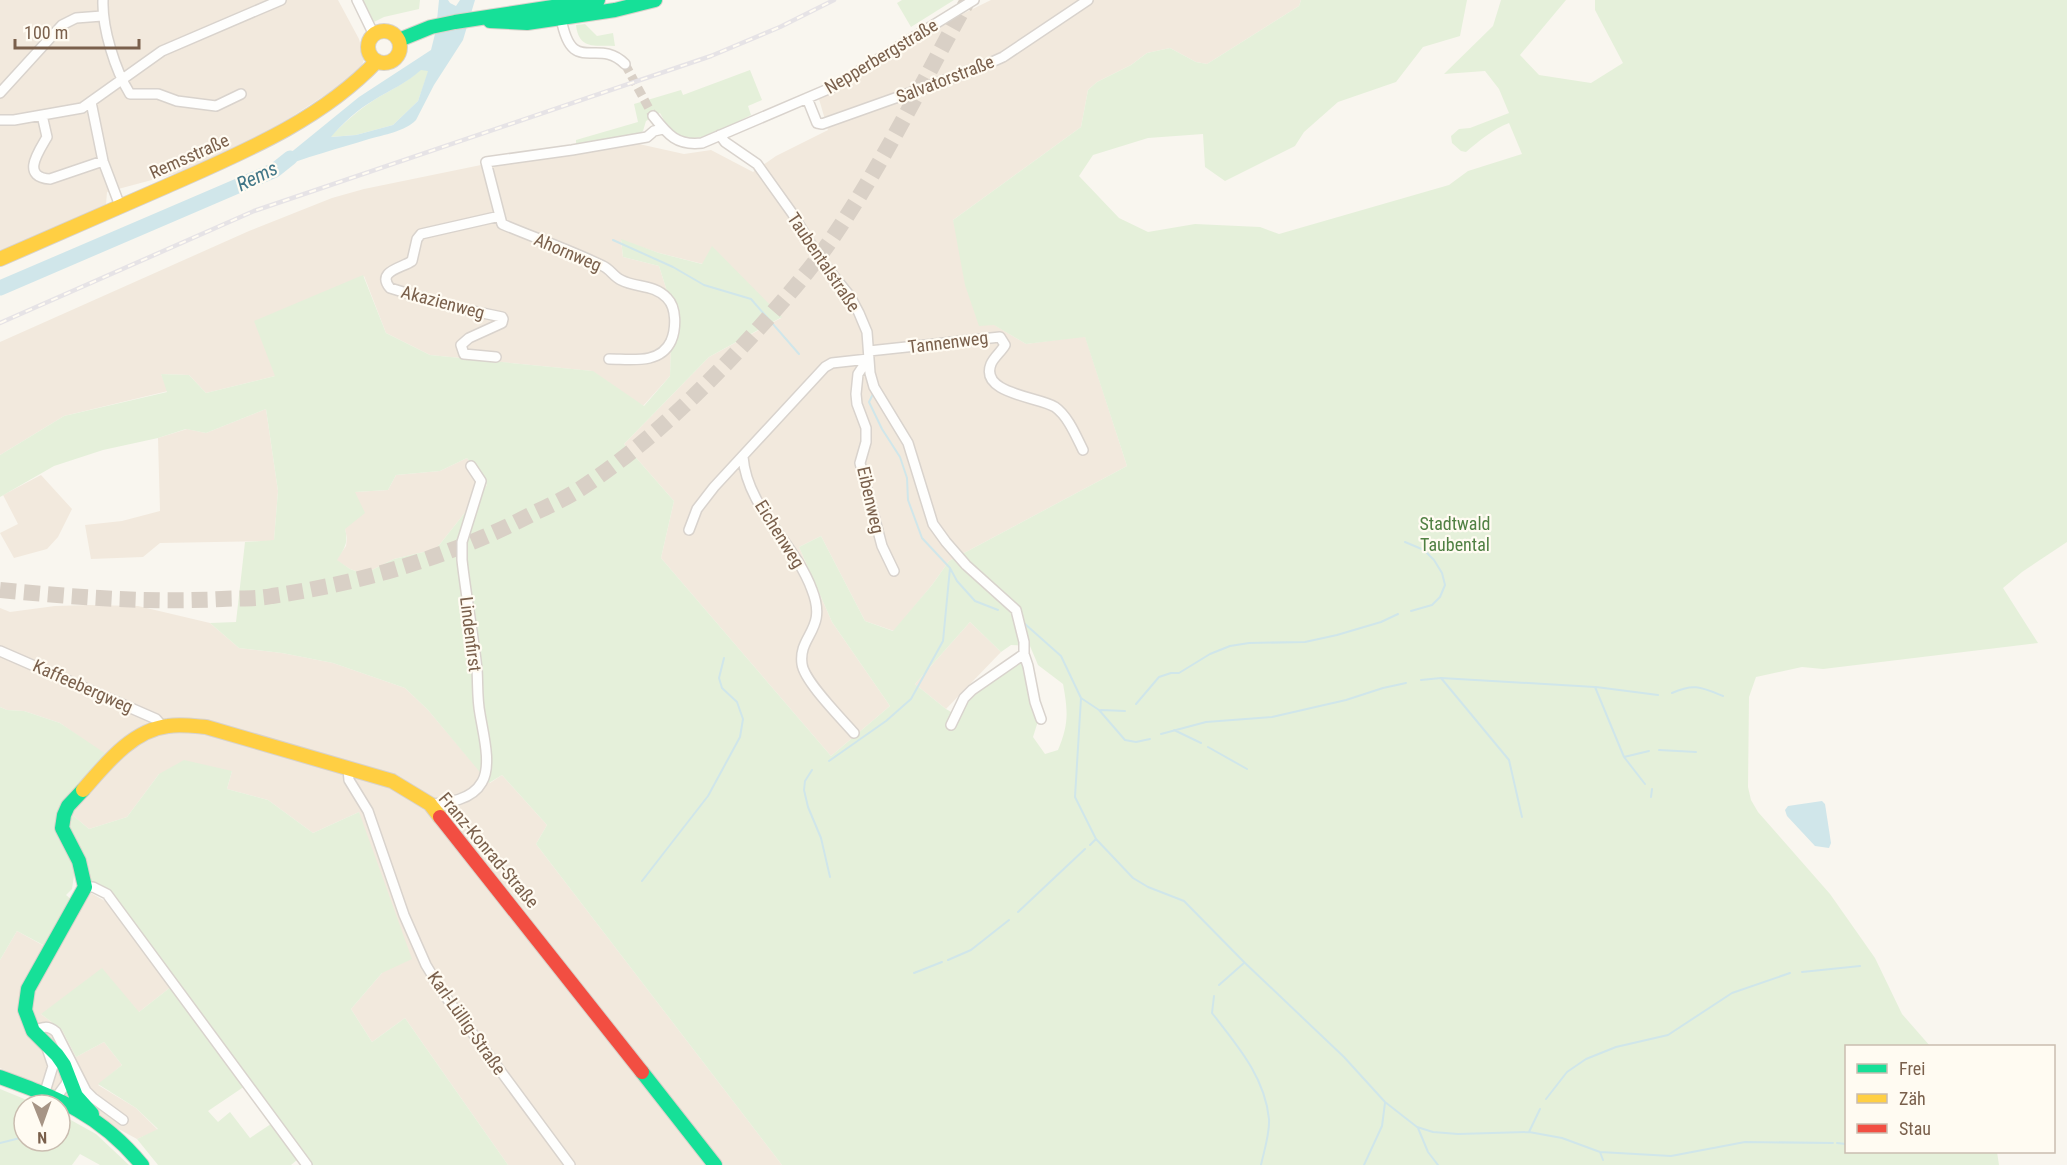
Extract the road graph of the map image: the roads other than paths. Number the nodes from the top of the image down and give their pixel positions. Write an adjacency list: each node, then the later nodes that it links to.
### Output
1 (103, 0): 9 (street)
2 (281, 0): 8 (street)
3 (357, 0): 12 (street)
4 (598, 0): 11 (street)
5 (655, 0): 10 (street)
6 (974, 0): 19 (street, Nepperbergstraße)
7 (1088, 0): 19 (street, Salvatorstraße)
8 (259, 4): 16 (street)
9 (102, 16): 16 (street); 17 (street)
10 (561, 18): 11 (street); 15 (street)
11 (476, 19): 13 (street)
12 (374, 35): 13 (street); 14 (street)
13 (399, 40): 14 (street)
14 (377, 61): 27 (street, Remsstraße)
15 (625, 64)
16 (121, 80): 18 (street); 20 (street)
17 (0, 93)
18 (241, 94)
19 (807, 98): 25 (street, Nepperbergstraße)
20 (91, 102): 21 (street); 26 (street)
21 (42, 115): 23 (street); 26 (street)
22 (653, 116): 24 (street)
23 (0, 120)
24 (663, 129): 25 (street); 28 (street)
25 (720, 135): 30 (street, Taubentalstraße)
26 (103, 161): 27 (street)
27 (120, 206): 29 (street, Remsstraße)
28 (500, 216): 31 (street, Akazienweg); 32 (street, Ahornweg)
29 (0, 259)
30 (869, 355): 33 (street, Tannenweg); 34 (street); 37 (street, Eibenweg); 39 (street, Taubentalstraße)
31 (496, 357)
32 (609, 359)
33 (1083, 450)
34 (743, 457): 36 (street); 43 (street, Eichenweg)
35 (471, 466): 45 (street, Lindenfirst)
36 (689, 530)
37 (894, 571)
38 (0, 651): 42 (street, Kaffeebergweg)
39 (1024, 654): 40 (street); 41 (street)
40 (1041, 719)
41 (951, 725)
42 (164, 726): 44 (street, Franz-Konrad-Straße); 46 (street, Franz-Konrad-Straße)
43 (854, 733)
44 (348, 769): 45 (street, Franz-Konrad-Straße); 59 (street, Karl-Lüllig-Straße)
45 (430, 804): 60 (street, Franz-Konrad-Straße)
46 (85, 887): 47 (street); 58 (street)
47 (33, 1031): 48 (street); 56 (street)
48 (45, 1043): 49 (street); 52 (street)
49 (68, 1075): 53 (street); 55 (street)
50 (0, 1077): 51 (street)
51 (40, 1093)
52 (50, 1093)
53 (55, 1093)
54 (72, 1108): 55 (street)
55 (98, 1120): 57 (street)
56 (123, 1120)
57 (142, 1165)
58 (307, 1165)
59 (570, 1165)
60 (715, 1165)

